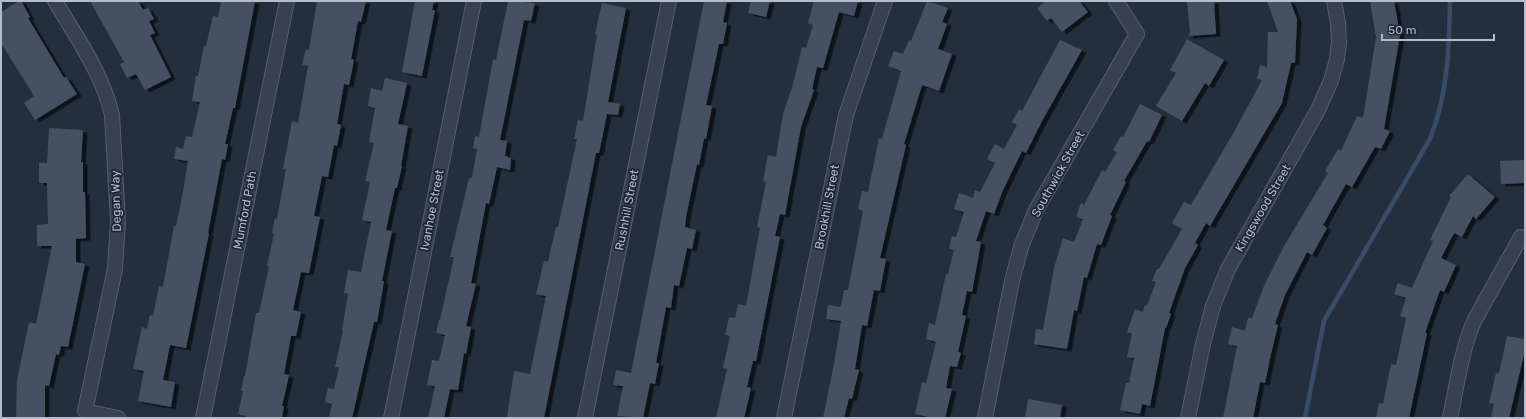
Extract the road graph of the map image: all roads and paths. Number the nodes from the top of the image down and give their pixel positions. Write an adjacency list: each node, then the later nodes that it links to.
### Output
1 (55, 1): 9 (street, Degan Way)
2 (287, 1): 10 (street, Mumford Path)
3 (474, 1): 11 (street, Ivanhoe Street)
4 (669, 1): 12 (street, Rushhill Street)
5 (885, 1): 13 (street, Brookhill Street)
6 (1116, 1): 14 (street, Southwick Street)
7 (1334, 1): 15 (street, Kingswood Street)
8 (1523, 238): 16 (street)
9 (118, 418)
10 (203, 418)
11 (391, 418)
12 (585, 418)
13 (784, 418)
14 (985, 418)
15 (1188, 418)
16 (1450, 418)

